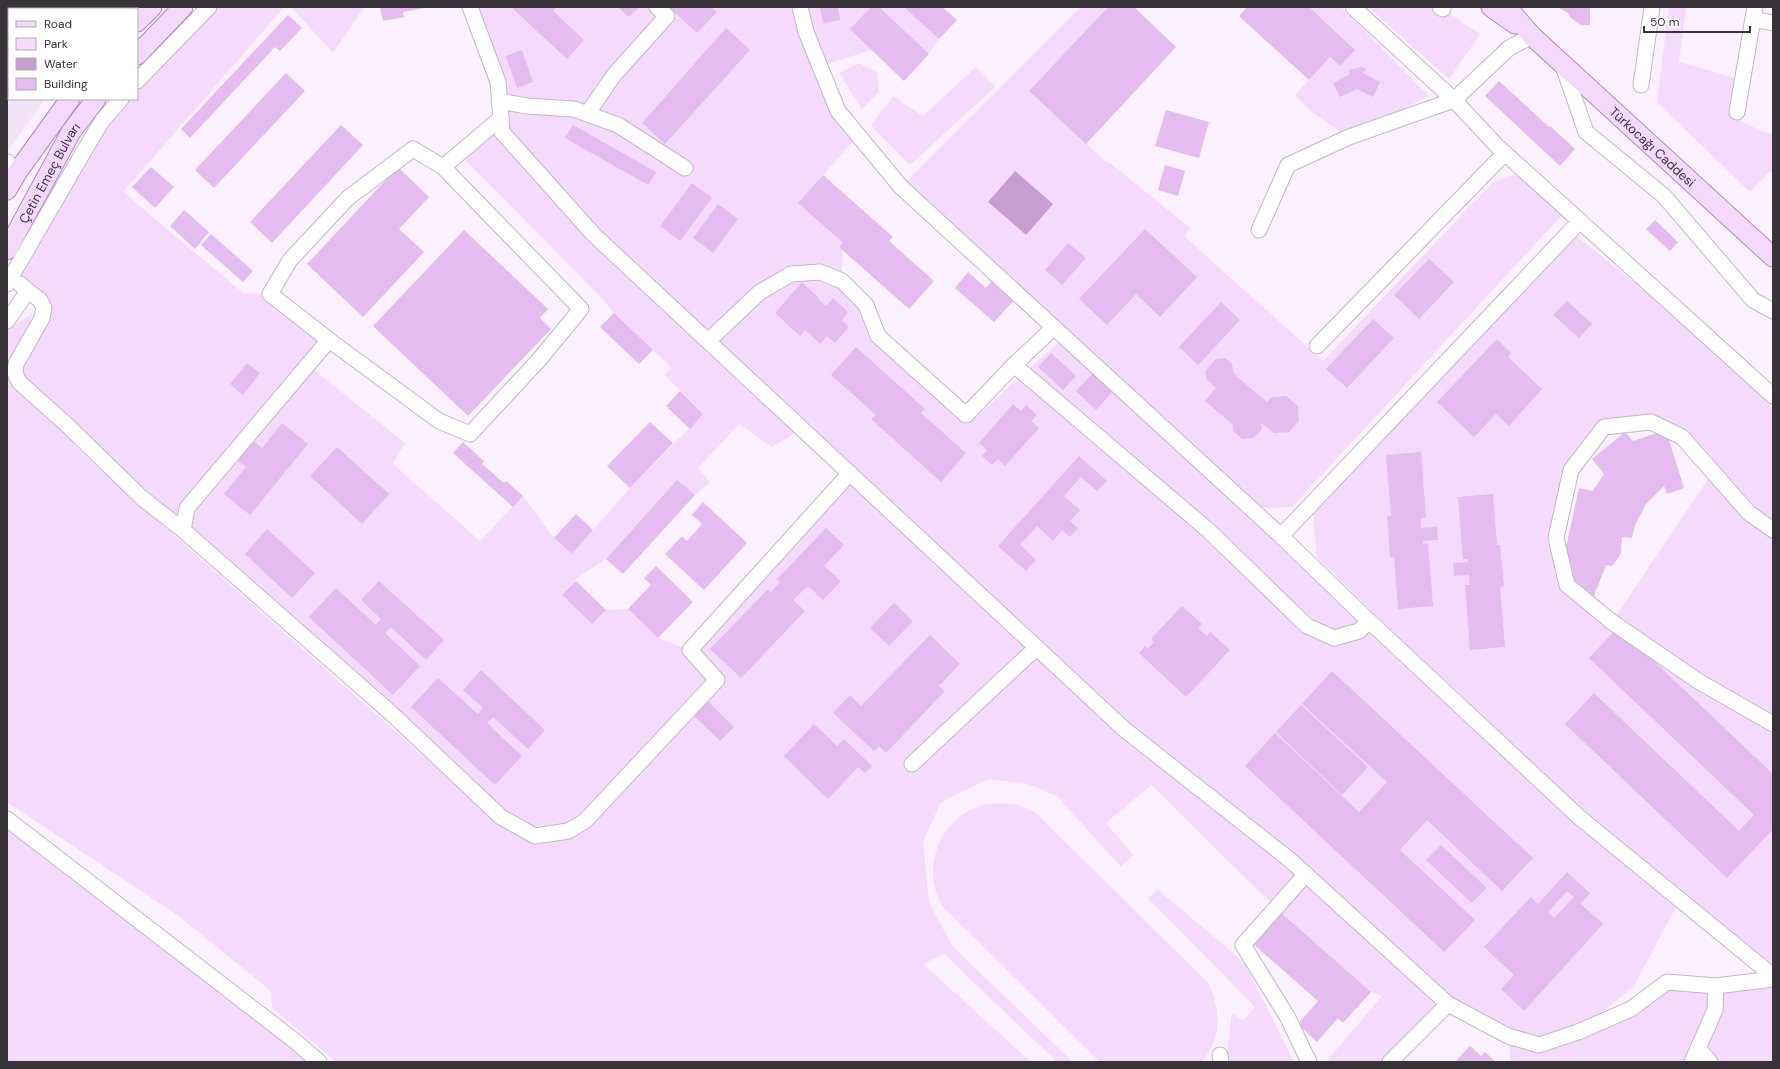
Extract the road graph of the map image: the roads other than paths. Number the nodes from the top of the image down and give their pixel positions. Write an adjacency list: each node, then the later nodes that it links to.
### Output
1 (152, 7): 12 (main road)
2 (183, 7): 15 (main road)
3 (209, 7): 17 (lane)
4 (470, 7): 23 (lane)
5 (657, 7): 25 (lane)
6 (800, 7): 40 (lane)
7 (1353, 7): 22 (lane)
8 (1491, 7): 14 (main road, Türkocağı Caddesi)
9 (1507, 7): 14 (main road, Türkocağı Caddesi)
10 (1652, 7): 18 (lane)
11 (1754, 13): 13 (lane); 24 (lane)
12 (138, 21)
13 (1773, 23)
14 (1532, 36): 16 (main road, Türkocağı Caddesi); 22 (lane)
15 (138, 54)
16 (1562, 63): 35 (main road, Türkocağı Caddesi); 38 (lane)
17 (138, 80)
18 (1641, 85)
19 (69, 100): 28 (main road, Çetin Emeç Bulvarı)
20 (95, 100): 34 (main road, Çetin Emeç Bulvarı)
21 (120, 100): 36 (lane)
22 (1454, 100): 27 (lane); 33 (lane)
23 (499, 101): 25 (lane); 26 (lane)
24 (1737, 112)
25 (587, 114): 30 (lane)
26 (501, 118): 29 (lane); 42 (lane)
27 (1505, 153): 32 (lane); 43 (lane)
28 (12, 167): 31 (main road, Çetin Emeç Bulvarı)
29 (444, 167): 41 (lane); 41 (lane)
30 (685, 168)
31 (7, 190)
32 (1580, 221): 45 (lane); 49 (lane)
33 (1259, 230)
34 (7, 250)
35 (1773, 257)
36 (8, 278): 37 (lane)
37 (28, 291): 39 (lane); 47 (lane)
38 (1773, 311)
39 (7, 321)
40 (1053, 328): 44 (lane); 49 (lane)
41 (329, 340): 47 (lane)
42 (708, 341): 44 (lane); 46 (lane)
43 (1317, 346)
44 (1014, 365): 50 (lane)
45 (1773, 396)
46 (850, 473): 47 (lane); 51 (lane)
47 (183, 530)
48 (1773, 530): 52 (lane)
49 (1281, 536): 50 (lane)
50 (1369, 621): 56 (lane)
51 (1036, 648): 53 (lane); 55 (lane)
52 (1773, 724)
53 (912, 764)
54 (7, 819): 60 (lane)
55 (1306, 874): 58 (lane); 61 (lane)
56 (1773, 978): 57 (lane)
57 (1716, 986): 58 (lane); 59 (lane)
58 (1448, 1004): 62 (lane)
59 (1695, 1055): 63 (lane)
60 (318, 1062)
61 (1309, 1062)
62 (1390, 1062)
63 (1710, 1062)

